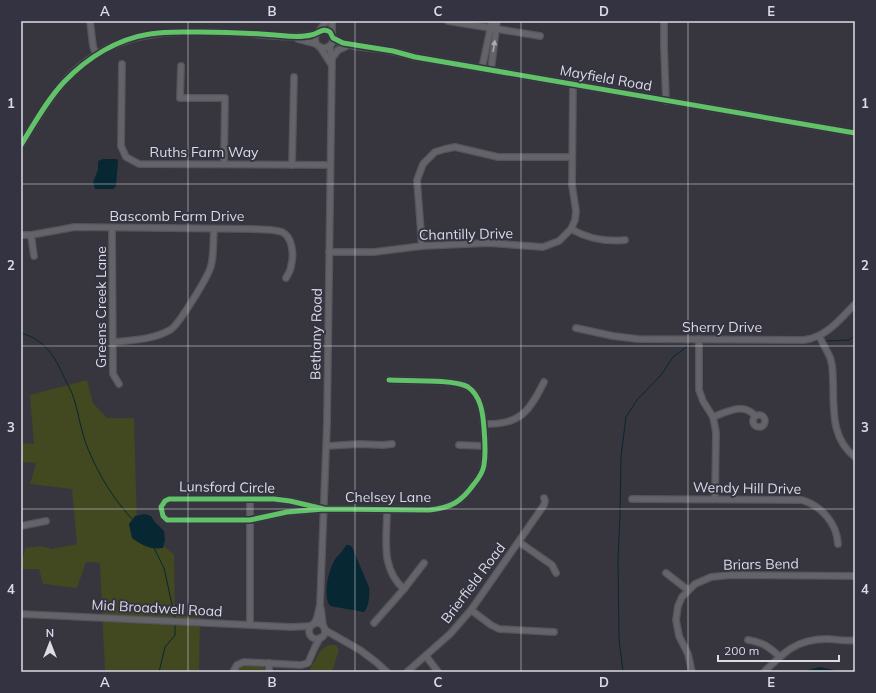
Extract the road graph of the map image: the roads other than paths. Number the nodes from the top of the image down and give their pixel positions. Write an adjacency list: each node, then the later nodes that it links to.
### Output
1 (90, 21): 18 (street)
2 (326, 21): 10 (street)
3 (332, 21): 11 (street)
4 (448, 21): 8 (street)
5 (492, 21): 8 (street)
6 (497, 21): 9 (street)
7 (664, 21): 26 (street)
8 (489, 28): 9 (street); 22 (street)
9 (497, 29): 12 (street); 23 (street, one-way to 9)
10 (318, 32): 11 (street); 13 (street); 14 (street)
11 (333, 36): 15 (street); 16 (street, Mayfield Road)
12 (540, 36)
13 (294, 37): 14 (street); 18 (street)
14 (318, 46): 15 (street); 19 (street)
15 (330, 46): 17 (street, Mayfield Road); 19 (street, Bethany Road)
16 (354, 46): 17 (street, Mayfield Road); 22 (street, Mayfield Road)
17 (345, 47): 19 (street)
18 (96, 55): 28 (street)
19 (331, 61): 32 (street, Bethany Road)
20 (122, 64): 30 (street, Ruths Farm Way)
21 (180, 66): 30 (street)
22 (482, 68): 23 (street, Mayfield Road)
23 (491, 70): 25 (street, Mayfield Road)
24 (294, 77): 31 (street)
25 (573, 84): 26 (street, Mayfield Road); 29 (street)
26 (666, 101): 27 (street, Mayfield Road)
27 (855, 133)
28 (21, 145)
29 (572, 157): 35 (street); 39 (street)
30 (224, 164): 31 (street, Ruths Farm Way)
31 (292, 165): 32 (street, Ruths Farm Way)
32 (330, 165): 40 (street, Bethany Road)
33 (112, 228): 34 (street, Bascomb Farm Drive); 37 (street, Bascomb Farm Drive); 47 (street, Greens Creek Lane)
34 (214, 229): 42 (street, Bascomb Farm Drive); 47 (street)
35 (571, 229): 38 (street); 39 (street, Chantilly Drive)
36 (21, 235): 37 (street, Bascomb Farm Drive)
37 (31, 235): 41 (street)
38 (625, 240)
39 (422, 246): 40 (street, Chantilly Drive)
40 (329, 252): 56 (street, Bethany Road)
41 (34, 256)
42 (286, 278)
43 (855, 304): 45 (street, Sherry Drive)
44 (576, 328): 46 (street, Sherry Drive)
45 (819, 336): 46 (street, Sherry Drive); 58 (street)
46 (699, 339): 52 (street)
47 (113, 342): 50 (street, Greens Creek Lane)
48 (389, 380): 53 (street, Chelsey Lane)
49 (544, 382): 53 (street)
50 (119, 384)
51 (753, 414): 52 (street)
52 (713, 418): 61 (street)
53 (484, 424): 57 (street, Chelsey Lane)
54 (392, 444): 56 (street)
55 (459, 445): 57 (street)
56 (326, 446): 63 (street, Bethany Road)
57 (486, 446): 64 (street, Chelsey Lane)
58 (855, 457)
59 (544, 498): 68 (street, Brierfield Road)
60 (632, 499): 61 (street, Wendy Hill Drive)
61 (715, 499): 69 (street, Wendy Hill Drive)
62 (250, 500): 63 (street, Lunsford Circle); 65 (street); 65 (street, Lunsford Circle)
63 (324, 509): 64 (street, Chelsey Lane); 65 (street, Lunsford Circle); 76 (street, Bethany Road)
64 (387, 510): 74 (street)
65 (250, 520): 80 (street)
66 (46, 521): 67 (street)
67 (21, 526)
68 (519, 542): 71 (street); 77 (street, Brierfield Road)
69 (838, 544)
70 (424, 563): 74 (street)
71 (556, 573)
72 (666, 573): 75 (street)
73 (855, 576): 75 (street, Briars Bend)
74 (404, 589): 79 (street)
75 (688, 590): 99 (street, Briars Bend)
76 (320, 605): 81 (street, Bethany Road); 83 (street, Bethany Road)
77 (471, 610): 84 (street); 91 (street, Brierfield Road)
78 (21, 614): 80 (street, Mid Broadwell Road)
79 (374, 623)
80 (250, 625): 82 (street, Mid Broadwell Road)
81 (313, 625): 82 (street, Mid Broadwell Road); 83 (street); 85 (street)
82 (291, 627): 85 (street, Mid Broadwell Road)
83 (324, 628): 86 (street); 87 (street)
84 (554, 632)
85 (312, 636): 86 (street); 90 (street)
86 (321, 638): 87 (street); 90 (street)
87 (340, 640): 96 (street)
88 (748, 640): 92 (street)
89 (855, 640): 92 (street)
90 (315, 647): 93 (street)
91 (426, 656): 97 (street, Brierfield Road); 98 (street)
92 (780, 657): 100 (street)
93 (269, 664): 94 (street); 95 (street)
94 (233, 672)
95 (269, 672)
96 (387, 672)
97 (407, 672)
98 (438, 672)
99 (692, 672)
100 (764, 672)

